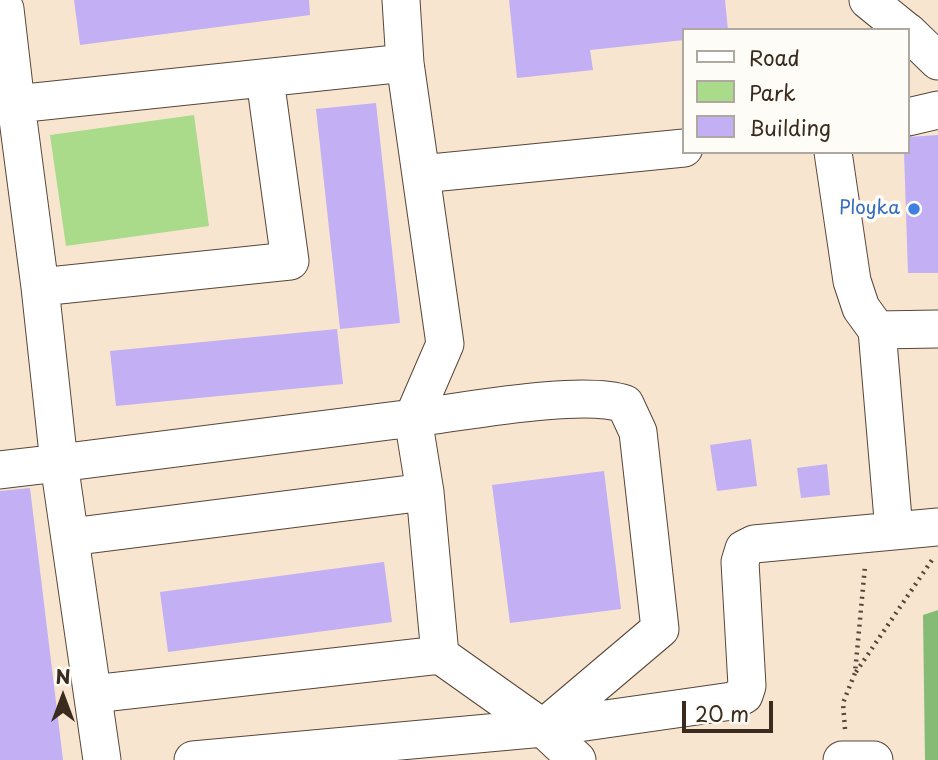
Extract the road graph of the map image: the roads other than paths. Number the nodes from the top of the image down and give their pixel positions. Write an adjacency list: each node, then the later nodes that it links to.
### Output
1 (401, 0): 7 (lane)
2 (869, 0): 4 (lane)
3 (3, 6): 9 (lane)
4 (903, 28)
5 (910, 34): 6 (lane)
6 (938, 61)
7 (405, 63): 8 (lane); 14 (lane)
8 (265, 79): 9 (lane); 15 (lane)
9 (16, 104): 15 (lane)
10 (938, 110): 11 (lane)
11 (910, 117)
12 (682, 148): 14 (lane)
13 (833, 154): 17 (lane)
14 (421, 174): 18 (lane)
15 (40, 288): 19 (lane)
16 (938, 329): 17 (lane)
17 (877, 330): 23 (lane)
18 (413, 418): 19 (lane); 21 (lane); 27 (lane)
19 (59, 463): 20 (lane); 24 (lane)
20 (0, 470)
21 (425, 492): 24 (lane); 25 (lane)
22 (938, 527): 23 (lane)
23 (879, 532): 27 (lane)
24 (70, 537): 26 (lane)
25 (440, 655): 26 (lane); 27 (lane)
26 (93, 694): 28 (lane)
27 (543, 728): 29 (lane); 30 (lane)
28 (102, 760)
29 (193, 760)
30 (577, 760)
31 (844, 760): 32 (lane)
32 (874, 760)

